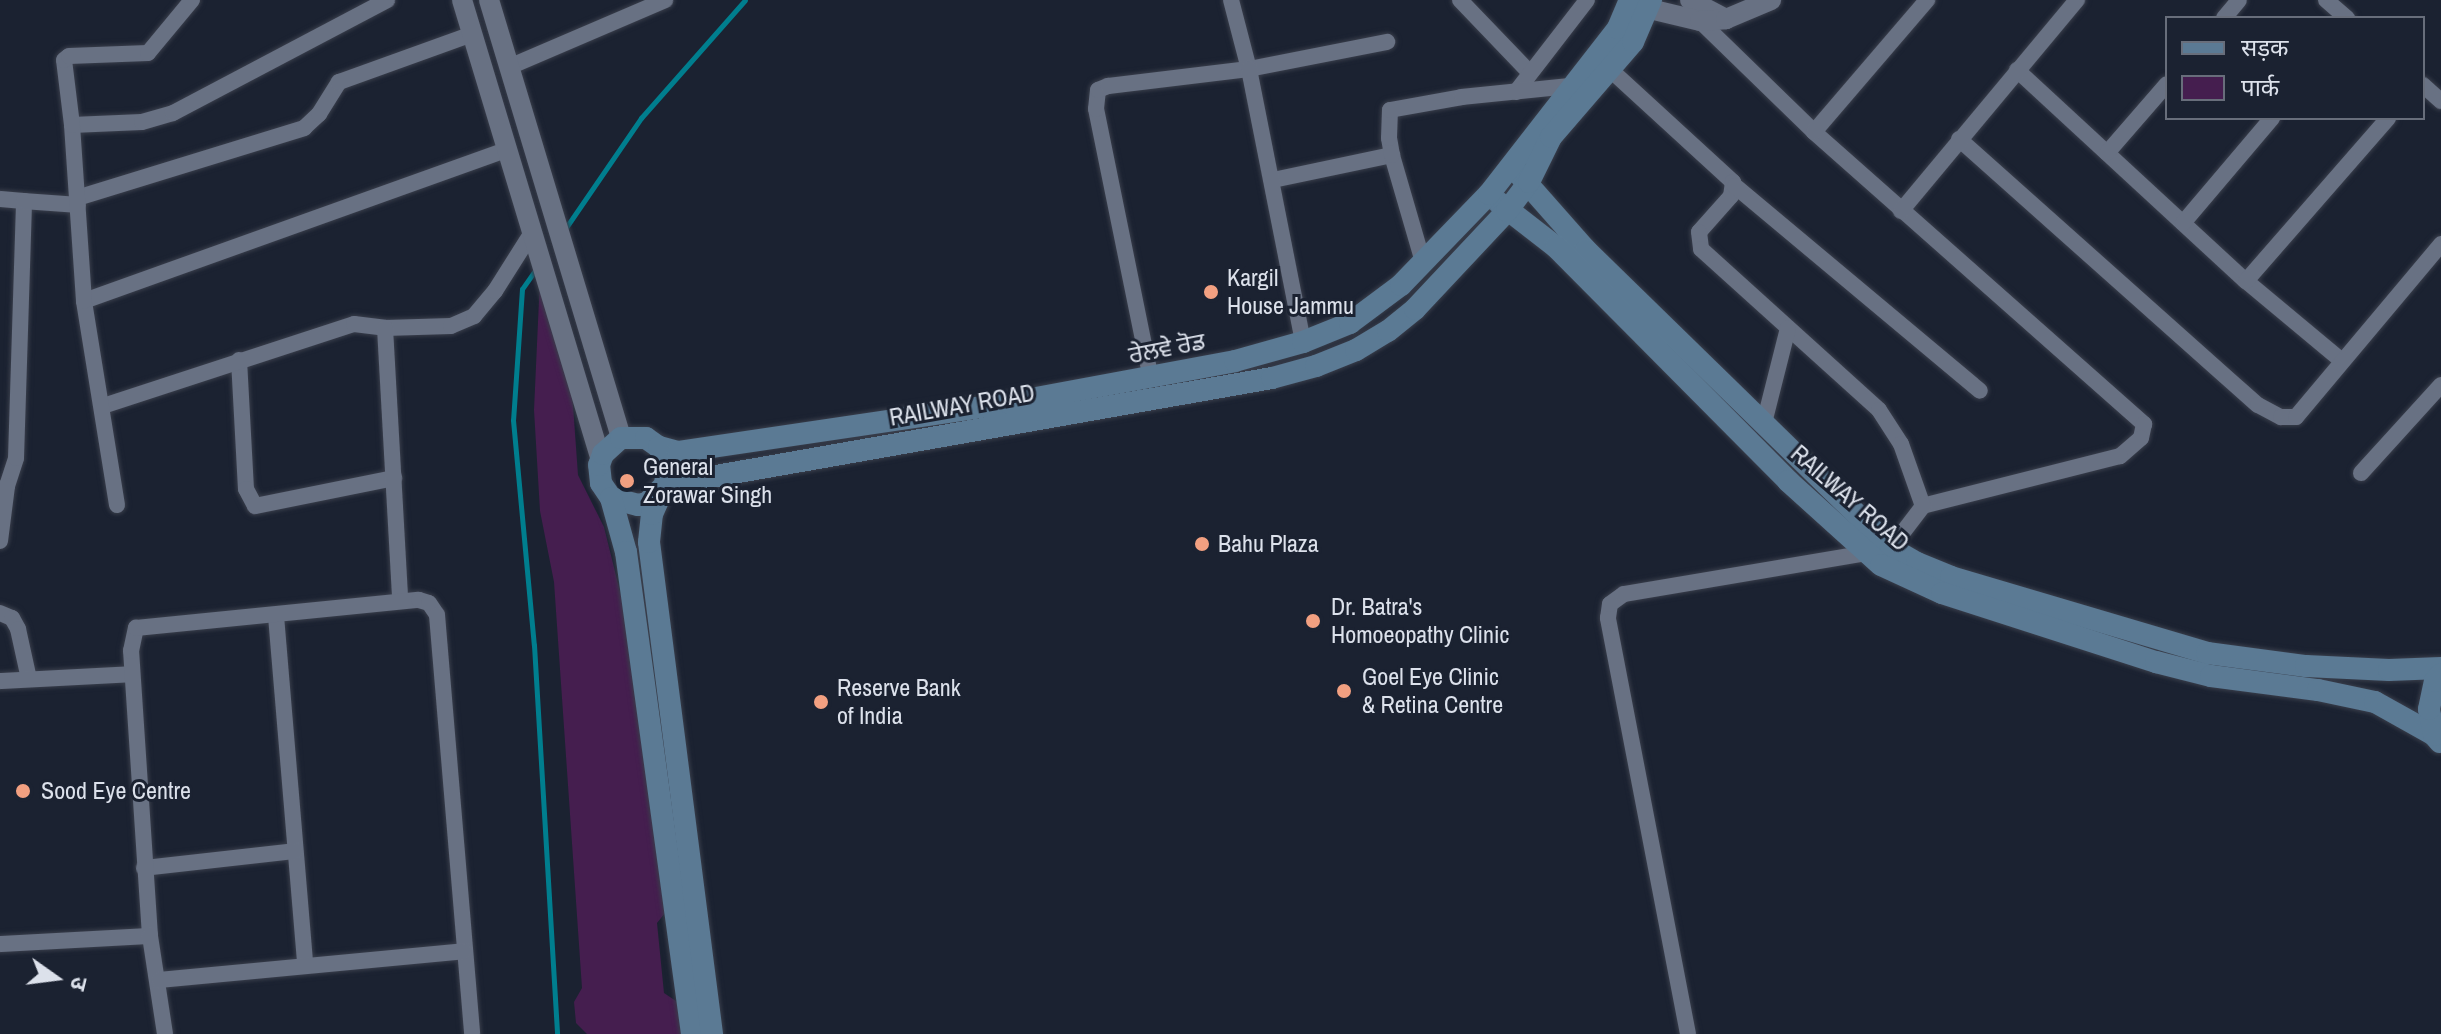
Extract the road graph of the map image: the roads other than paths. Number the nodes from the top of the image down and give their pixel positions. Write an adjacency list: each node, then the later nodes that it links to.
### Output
1 (192, 0): 34 (street)
2 (387, 0): 34 (street)
3 (462, 0): 20 (street)
4 (489, 0): 23 (street)
5 (665, 0): 23 (street)
6 (1231, 0): 24 (street)
7 (1460, 0): 26 (street)
8 (1587, 0): 26 (street)
9 (1690, 0): 18 (street)
10 (1771, 0): 18 (street)
11 (1927, 0): 35 (street)
12 (2077, 0): 25 (street)
13 (2239, 0): 16 (street)
14 (2326, 0): 17 (street)
15 (1640, 3): 19 (street); 22 (main road, RAILWAY ROAD)
16 (2226, 16)
17 (2345, 16)
18 (1726, 19): 19 (street)
19 (1700, 21): 35 (street)
20 (472, 34): 37 (street); 47 (street)
21 (1387, 42): 24 (street)
22 (1602, 62): 27 (main road, ਰੇਲਵੇ ਰੋਡ); 42 (main road, RAILWAY ROAD); 43 (street)
23 (509, 67): 66 (street)
24 (1249, 69): 41 (street); 61 (street)
25 (2017, 70): 36 (street); 38 (street)
26 (1530, 73): 30 (street)
27 (1571, 86): 30 (street); 40 (main road, ਰੇਲਵੇ ਰੋਡ)
28 (2165, 86): 38 (street)
29 (2425, 87): 31 (street)
30 (1516, 92): 39 (street)
31 (2441, 101)
32 (2270, 120): 50 (street)
33 (2386, 120): 54 (street)
34 (72, 125): 47 (street)
35 (1814, 132): 49 (street)
36 (1959, 139): 49 (street); 60 (street)
37 (506, 150): 51 (street); 55 (street)
38 (2107, 153): 50 (street)
39 (1392, 155): 41 (street); 53 (street)
40 (1511, 166): 42 (main road); 44 (main road, ਰੇਲਵੇ ਰੋਡ)
41 (1273, 180): 58 (street)
42 (1529, 182): 48 (main road, RAILWAY ROAD); 65 (main road)
43 (1735, 186): 57 (street); 63 (street)
44 (1489, 194): 48 (main road, RAILWAY ROAD); 53 (main road, ਰੇਲਵੇ ਰੋਡ)
45 (0, 199): 46 (street)
46 (24, 201): 47 (street); 72 (street)
47 (78, 202): 55 (street)
48 (1507, 211): 71 (main road, RAILWAY ROAD); 78 (main road, RAILWAY ROAD)
49 (1901, 211): 75 (street)
50 (2183, 223): 54 (street)
51 (533, 239): 56 (street); 68 (street)
52 (2441, 244): 60 (street)
53 (1423, 262): 58 (main road, ਰੇਲਵੇ ਰੋਡ)
54 (2246, 281): 60 (street)
55 (84, 301): 64 (street)
56 (385, 328): 59 (street); 70 (street)
57 (1788, 328): 65 (street); 75 (street)
58 (1303, 342): 61 (main road, ਰੇਲਵੇ ਰੋਡ)
59 (239, 360): 64 (street); 70 (street)
60 (2342, 361)
61 (1151, 379): 67 (main road, ਰੇਲਵੇ ਰੋਡ)
62 (2441, 385): 69 (street)
63 (1980, 391)
64 (103, 406): 74 (street)
65 (1764, 423): 77 (main road)
66 (621, 438): 67 (main road); 68 (main road)
67 (659, 447): 71 (main road)
68 (601, 460): 73 (main road)
69 (2361, 473)
70 (394, 478): 79 (street)
71 (665, 485): 73 (main road); 98 (main road)
72 (3, 488): 76 (street)
73 (611, 498): 97 (main road)
74 (117, 505)
75 (1923, 506): 77 (street)
76 (0, 541)
77 (1891, 548): 82 (main road)
78 (1866, 553): 87 (main road, RAILWAY ROAD); 99 (street)
79 (400, 600): 81 (street); 92 (street)
80 (0, 613): 85 (street)
81 (276, 616): 83 (street); 88 (street)
82 (2441, 668)
83 (132, 674): 85 (street); 89 (street)
84 (2441, 674): 87 (main road)
85 (29, 679): 86 (street)
86 (0, 681)
87 (2438, 739)
88 (295, 851): 89 (street); 93 (street)
89 (144, 868): 90 (street)
90 (150, 936): 91 (street); 94 (street)
91 (0, 944)
92 (464, 951): 93 (street); 96 (street)
93 (305, 964): 94 (street)
94 (159, 980): 95 (street)
95 (165, 1034)
96 (472, 1034)
97 (692, 1034)
98 (712, 1034)
99 (1688, 1034)

